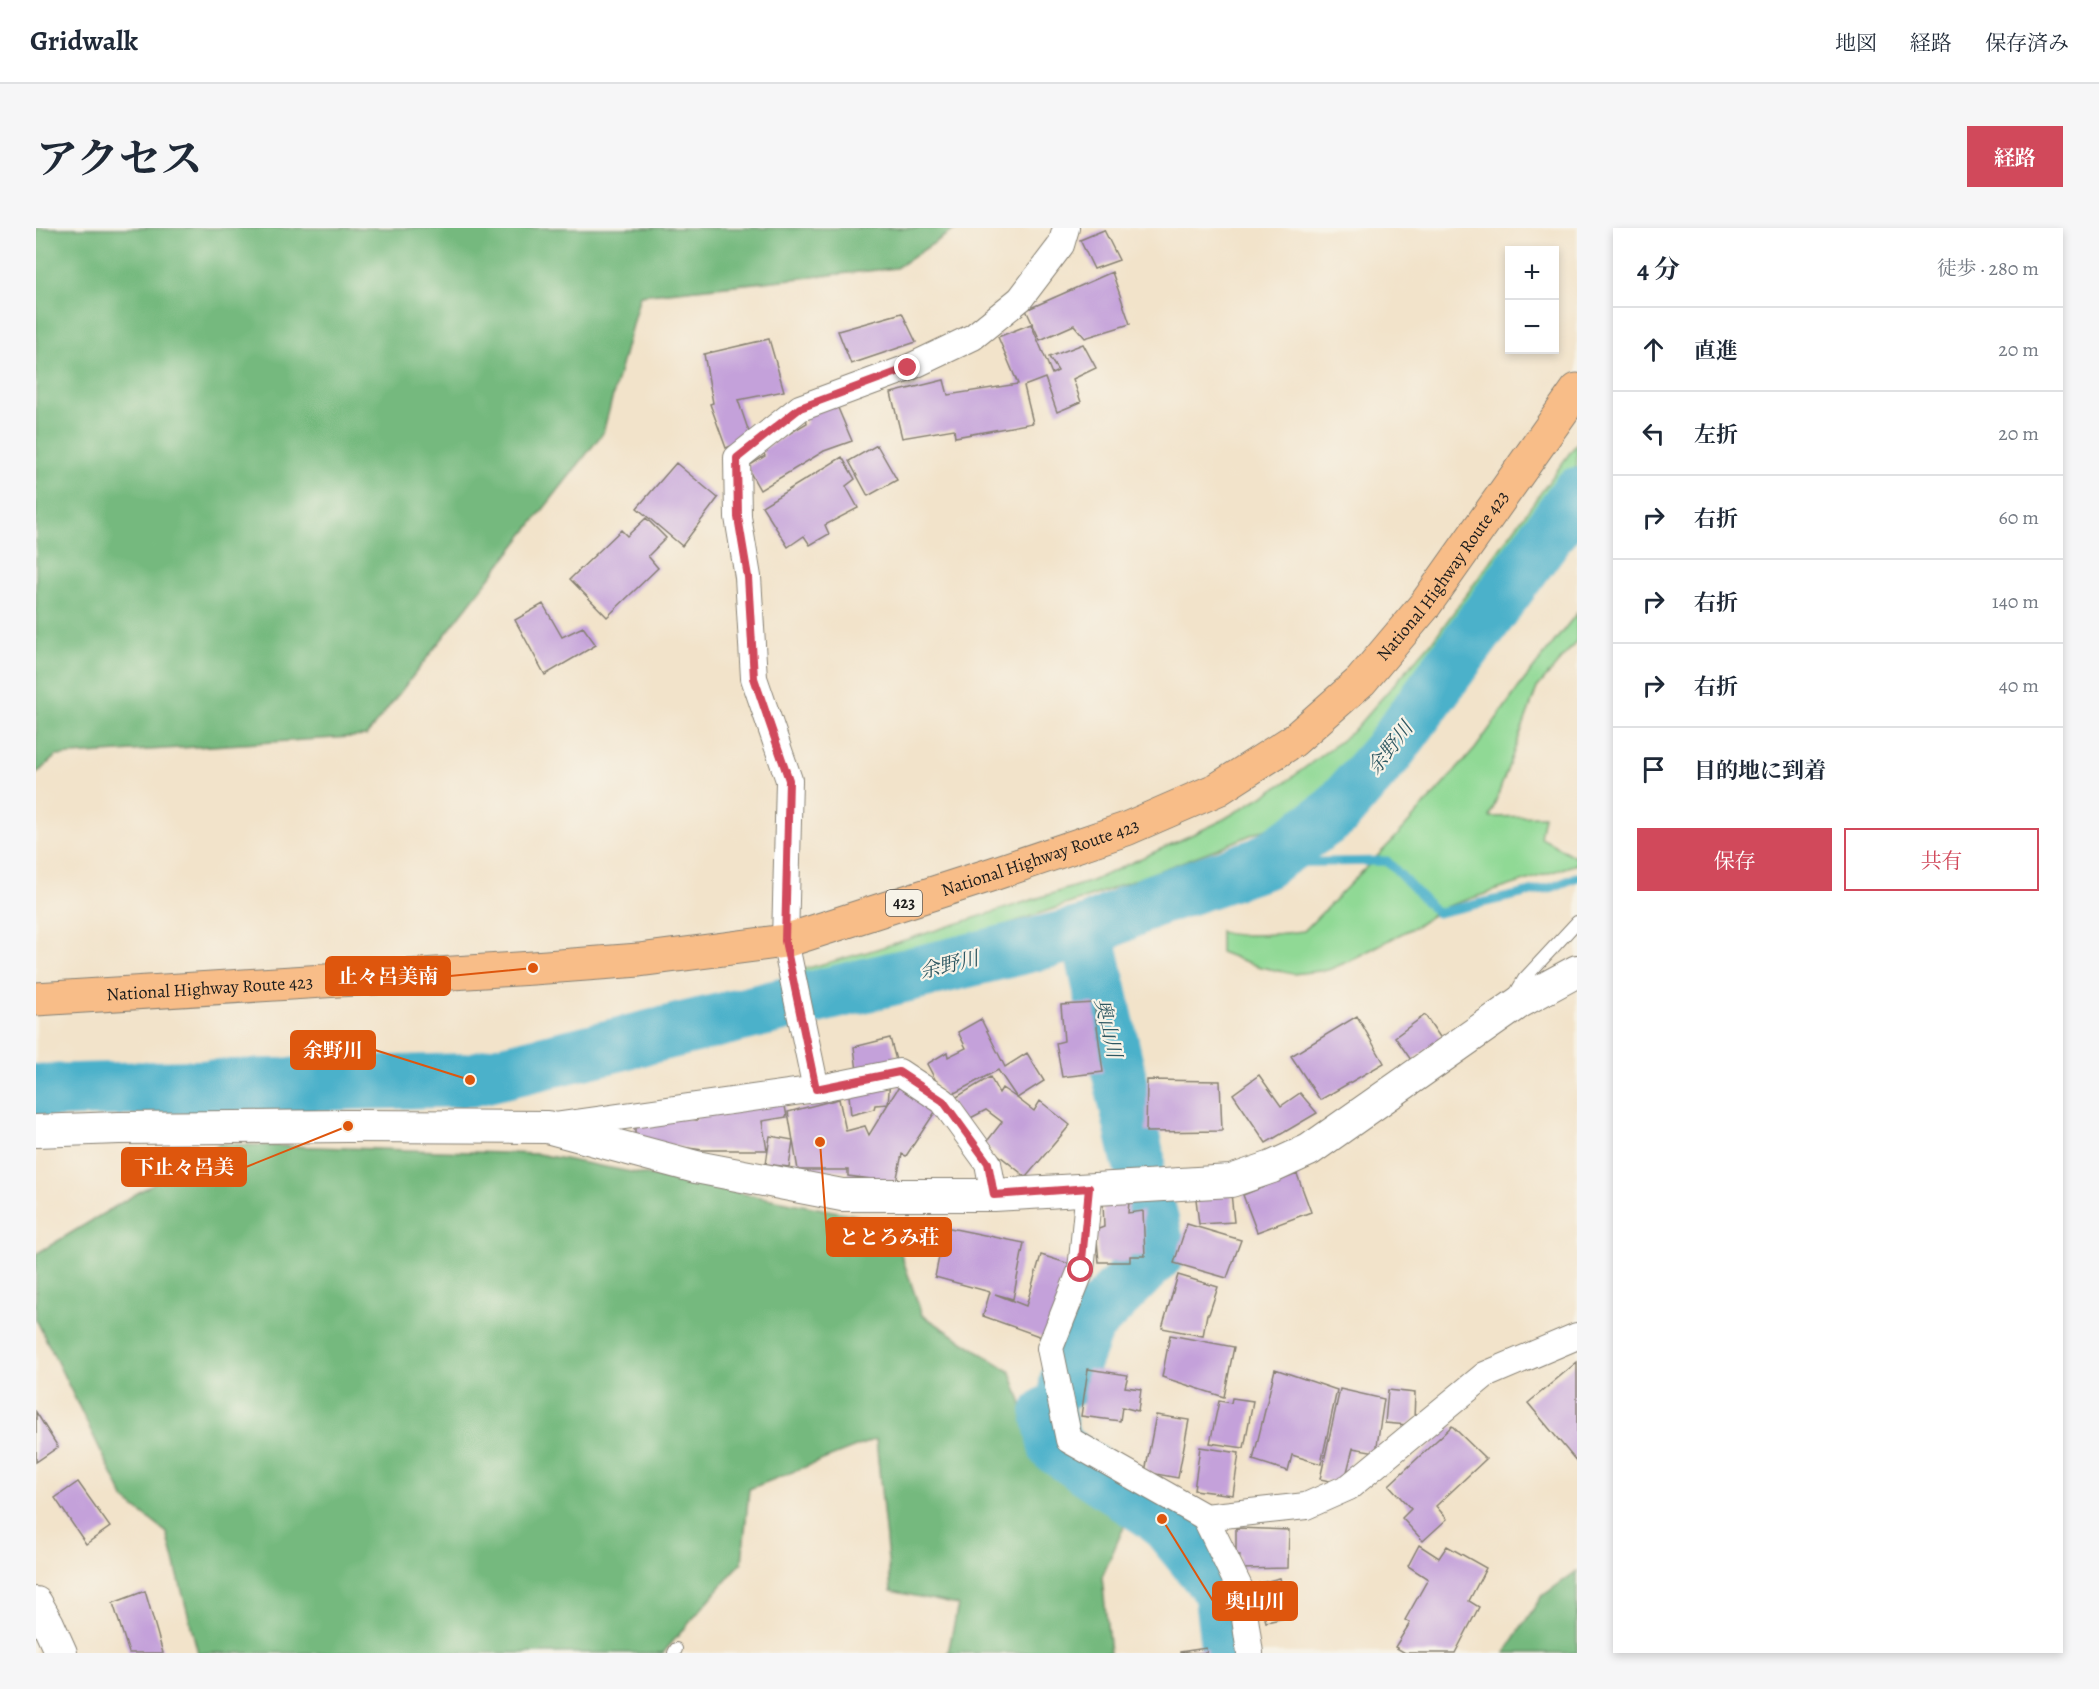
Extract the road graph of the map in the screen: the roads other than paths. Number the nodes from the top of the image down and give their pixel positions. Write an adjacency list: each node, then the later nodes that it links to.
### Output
1 (1066, 228): 4 (street)
2 (1577, 390): 4 (highway, National Highway Route 423 / 423)
3 (1577, 922): 7 (lane)
4 (788, 952): 6 (highway, National Highway Route 423 / 423); 8 (street)
5 (1577, 971): 7 (street)
6 (36, 999)
7 (1505, 1013): 11 (street)
8 (816, 1089): 9 (street); 12 (street)
9 (547, 1127): 10 (street); 12 (street)
10 (36, 1131)
11 (1089, 1188): 12 (street); 14 (street)
12 (994, 1195)
13 (1577, 1336): 14 (street)
14 (1206, 1517): 17 (street)
15 (36, 1603): 16 (street)
16 (61, 1653)
17 (1250, 1653)

